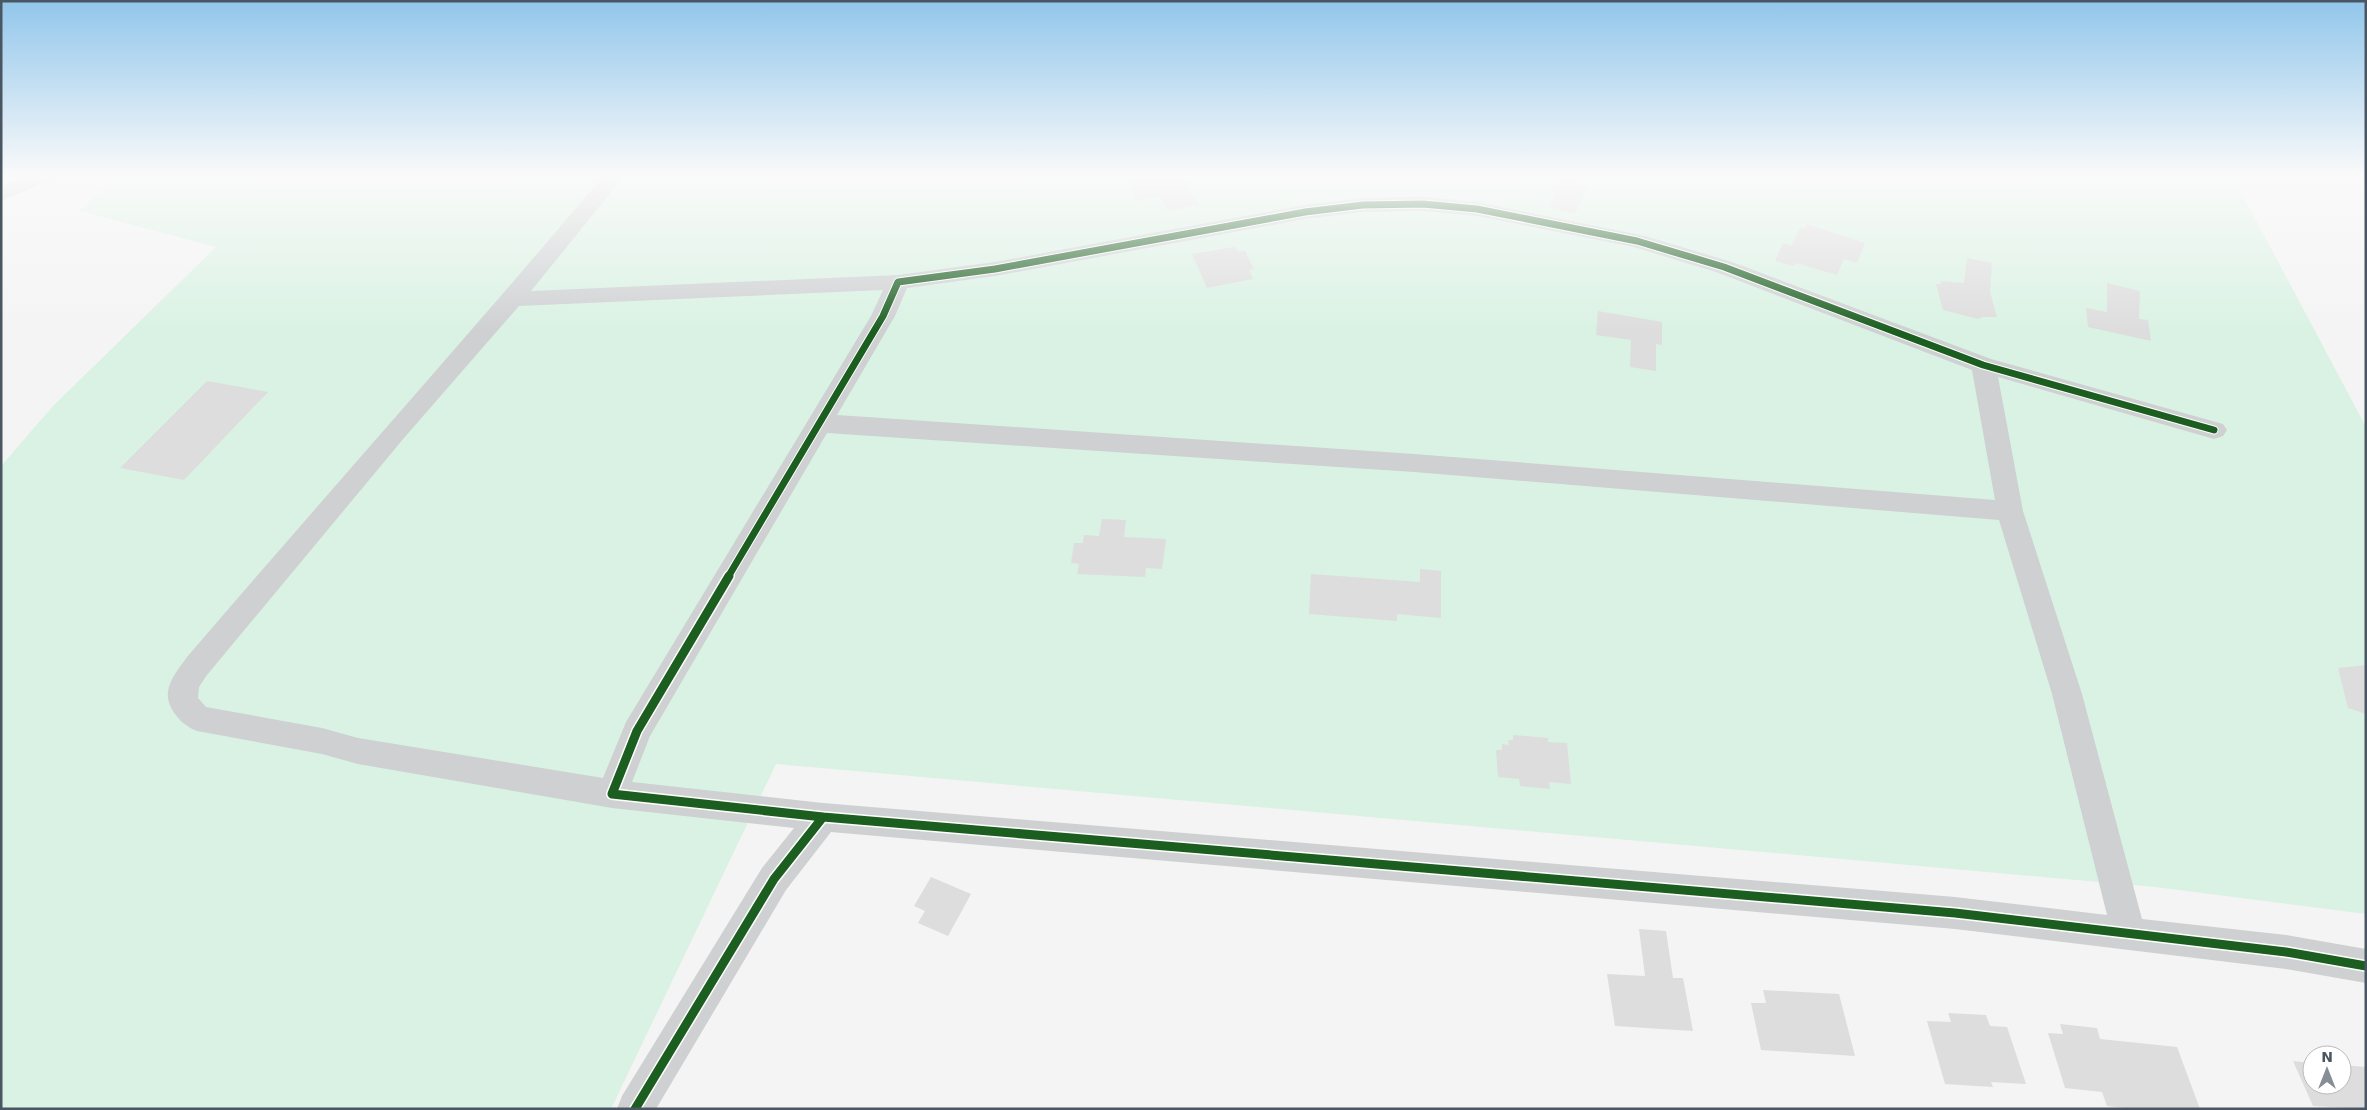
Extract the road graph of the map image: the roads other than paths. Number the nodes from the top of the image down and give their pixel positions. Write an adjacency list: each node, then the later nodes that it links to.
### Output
1 (572, 227): 5 (street)
2 (1225, 227): 4 (street)
3 (1566, 227): 6 (street)
4 (898, 282): 5 (street); 7 (street)
5 (512, 299): 10 (street)
6 (1983, 365): 8 (street); 9 (street)
7 (819, 423): 9 (street); 10 (street)
8 (2214, 430)
9 (2010, 511): 12 (street)
10 (612, 794): 11 (street)
11 (823, 817): 12 (street); 14 (street)
12 (2129, 933): 13 (street)
13 (2366, 966)
14 (635, 1109)

